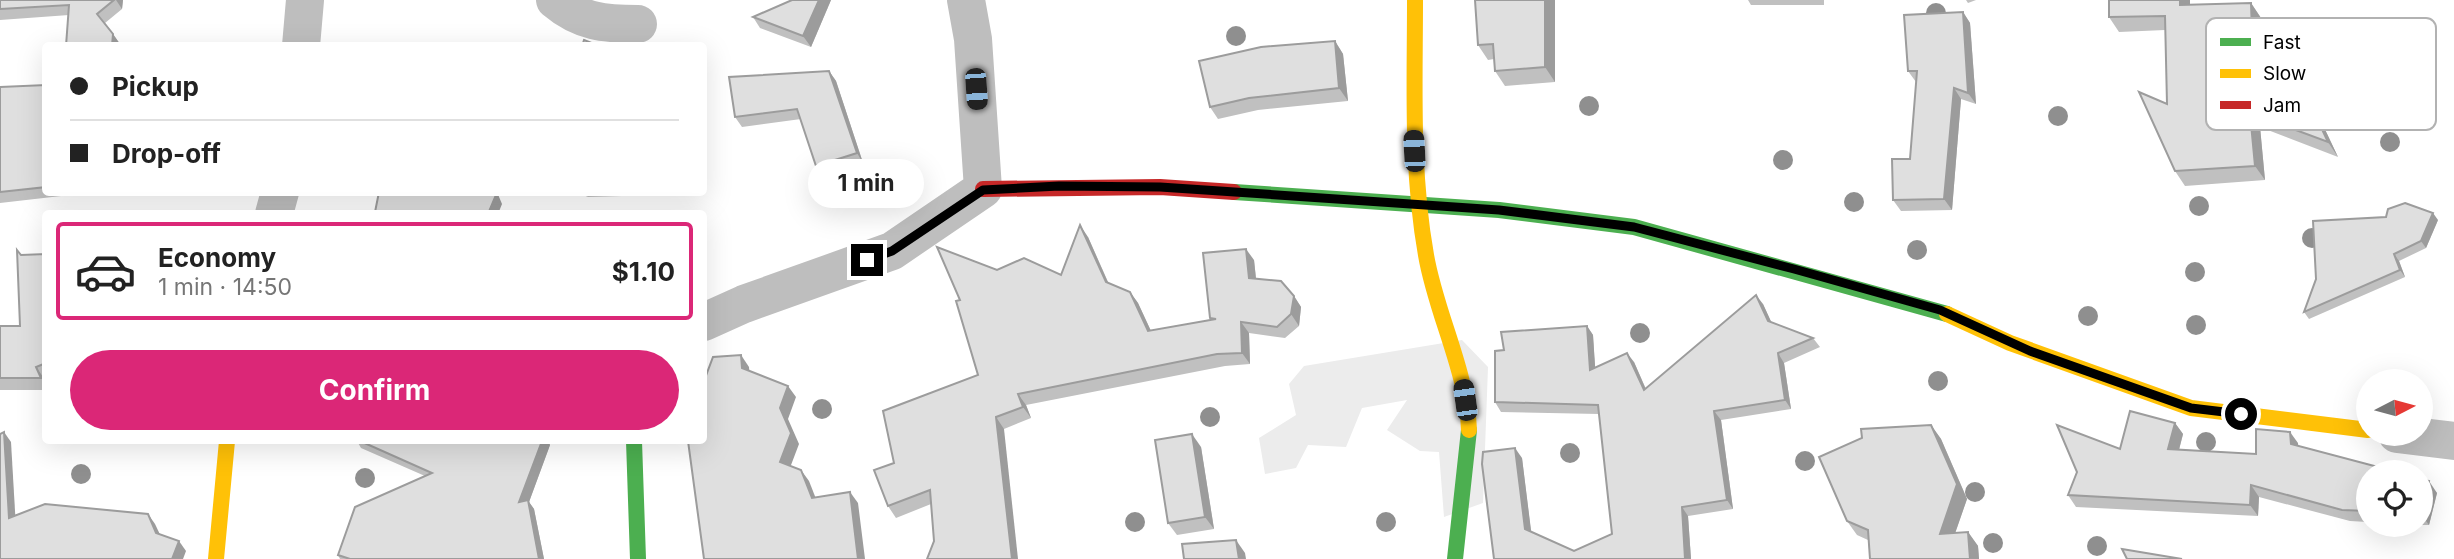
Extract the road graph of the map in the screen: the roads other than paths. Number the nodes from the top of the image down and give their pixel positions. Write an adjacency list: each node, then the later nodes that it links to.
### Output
1 (305, 0): 6 (street)
2 (555, 0): 5 (street)
3 (966, 0): 7 (street)
4 (1415, 0): 8 (street)
5 (638, 24)
6 (301, 42)
7 (983, 190): 8 (street); 9 (street)
8 (1418, 203): 10 (street); 17 (street)
9 (707, 322)
10 (2356, 429)
11 (2433, 438): 12 (street)
12 (2454, 441)
13 (226, 444): 15 (street)
14 (634, 444): 16 (street)
15 (216, 559)
16 (638, 559)
17 (1455, 559)

